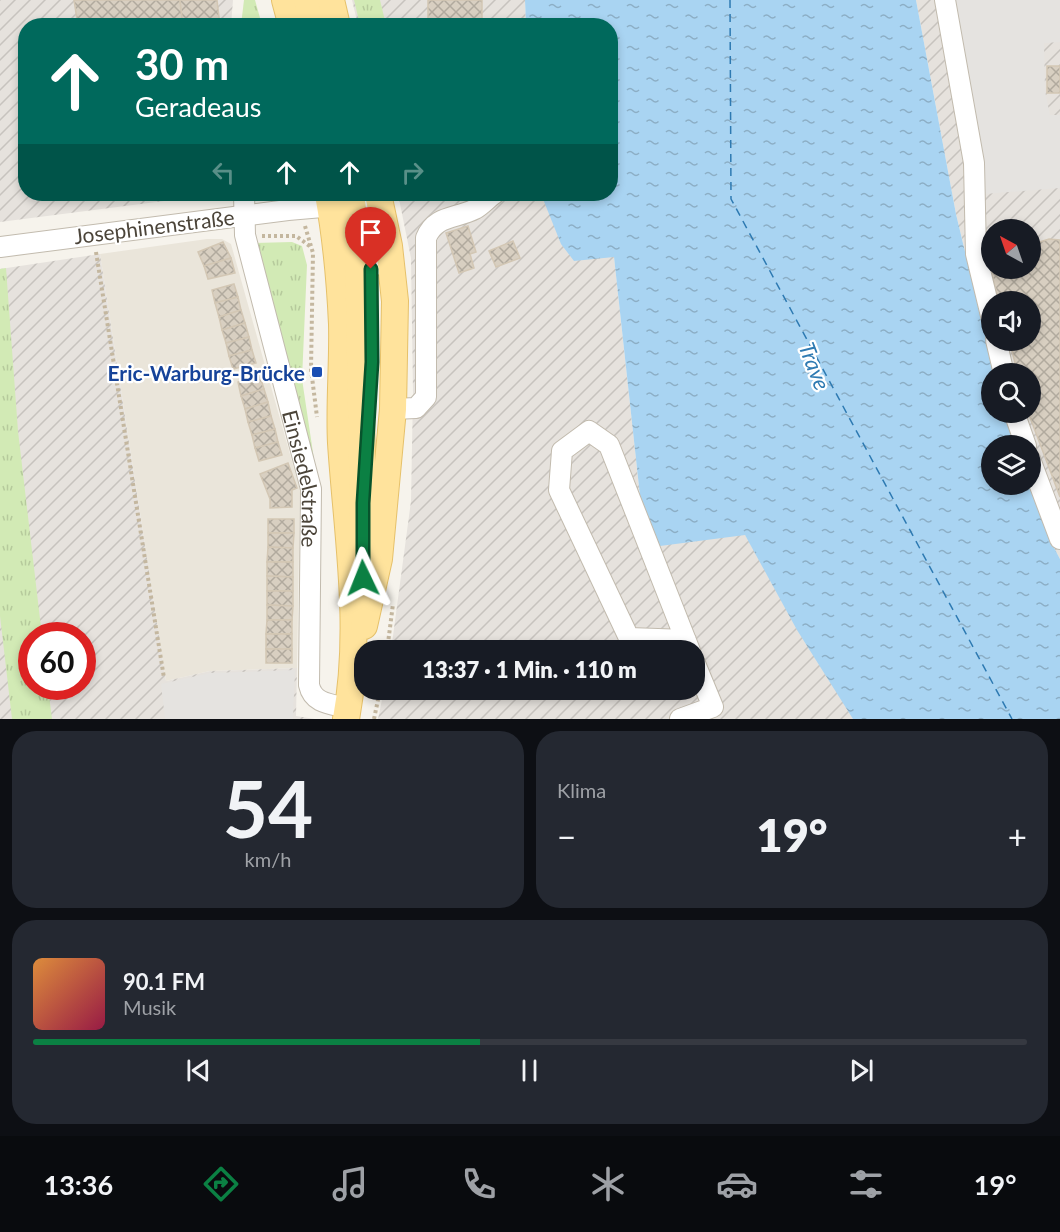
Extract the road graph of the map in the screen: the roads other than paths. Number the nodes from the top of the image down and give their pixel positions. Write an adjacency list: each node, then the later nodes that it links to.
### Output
1 (285, 0): 5 (main road)
2 (307, 0): 6 (main road)
3 (331, 0): 7 (main road)
4 (945, 0): 17 (street)
5 (290, 18)
6 (311, 18)
7 (335, 18)
8 (244, 201): 15 (street, Einsiedelstraße)
9 (329, 201): 15 (street, Josephinenstraße)
10 (341, 201): 24 (main road, Einsiedelstraße)
11 (342, 201): 20 (main road, Einsiedelstraße)
12 (378, 201): 20 (street)
13 (380, 201): 18 (main road, Einsiedelstraße)
14 (485, 201): 18 (street)
15 (243, 215): 16 (street, Josephinenstraße); 26 (street, Einsiedelstraße)
16 (1, 246)
17 (985, 291)
18 (393, 409): 22 (main road, Einsiedelstraße)
19 (1041, 488): 21 (street)
20 (363, 503): 22 (main road, Einsiedelstraße)
21 (1060, 538)
22 (366, 616): 24 (main road, Einsiedelstraße)
23 (688, 645): 23 (street)
24 (352, 682): 26 (main road, Einsiedelstraße)
25 (705, 688): 27 (street)
26 (347, 713)
27 (715, 713): 28 (street)
28 (680, 719)

